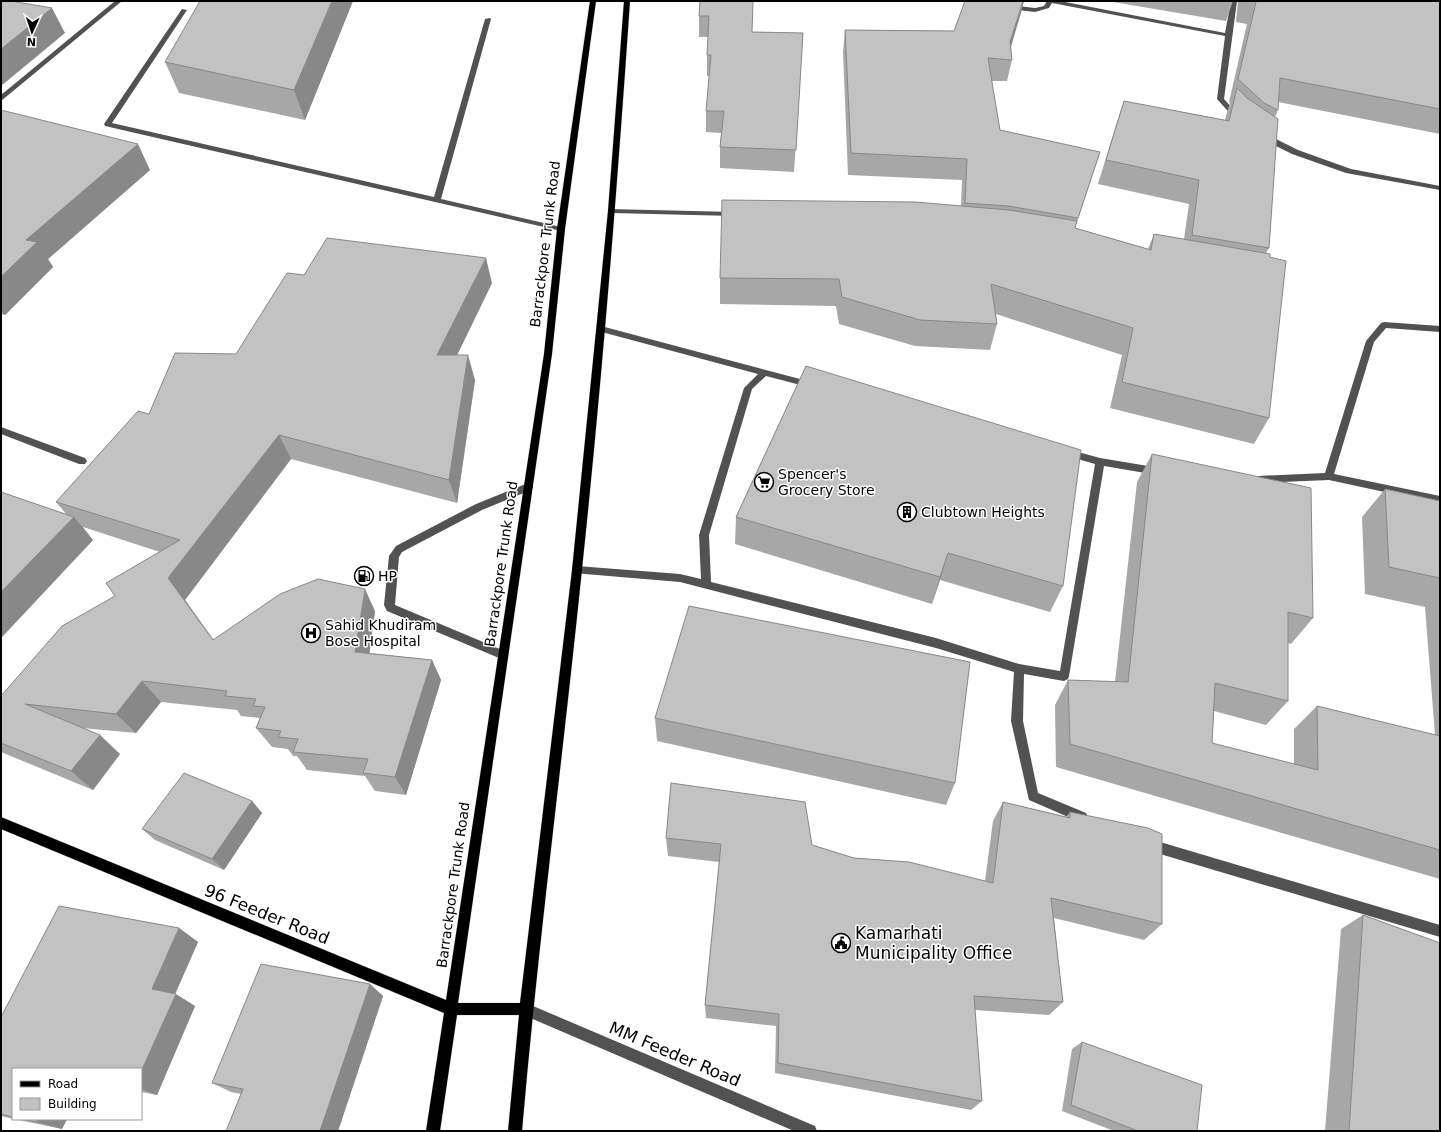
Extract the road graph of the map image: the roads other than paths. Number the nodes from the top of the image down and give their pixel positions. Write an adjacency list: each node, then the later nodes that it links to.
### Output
1 (119, 1): 10 (street)
2 (593, 1): 17 (main road, Barrackpore Trunk Road)
3 (627, 1): 15 (main road)
4 (1050, 1): 6 (street); 9 (street)
5 (1234, 1): 9 (street)
6 (1000, 6)
7 (184, 10): 14 (street)
8 (488, 19): 14 (street)
9 (1228, 35): 11 (street)
10 (1, 99)
11 (1245, 125)
12 (1256, 133): 13 (street)
13 (1440, 188)
14 (437, 200): 17 (street)
15 (612, 211): 16 (street); 18 (main road)
16 (746, 215)
17 (561, 229): 29 (main road, Barrackpore Trunk Road)
18 (601, 329): 20 (street); 31 (main road)
19 (1440, 329): 27 (street)
20 (764, 372): 21 (street); 32 (street)
21 (818, 387)
22 (1, 430): 24 (street)
23 (1054, 450): 25 (street)
24 (82, 461)
25 (1100, 462): 26 (street); 34 (street)
26 (1167, 473)
27 (1329, 476): 28 (street); 30 (street)
28 (1250, 481)
29 (528, 487): 33 (main road, Barrackpore Trunk Road); 33 (street)
30 (1440, 500)
31 (577, 570): 32 (street); 40 (main road)
32 (706, 584): 34 (street)
33 (503, 655): 39 (main road, Barrackpore Trunk Road)
34 (1019, 669): 35 (street)
35 (1090, 820)
36 (1, 823): 39 (main road, 96 Feeder Road)
37 (1139, 842): 38 (street)
38 (1440, 931)
39 (451, 1009): 40 (main road, 96 Feeder Road); 41 (main road, Barrackpore Trunk Road)
40 (526, 1009): 42 (main road); 43 (street, MM Feeder Road)
41 (433, 1131)
42 (515, 1131)
43 (810, 1131)

